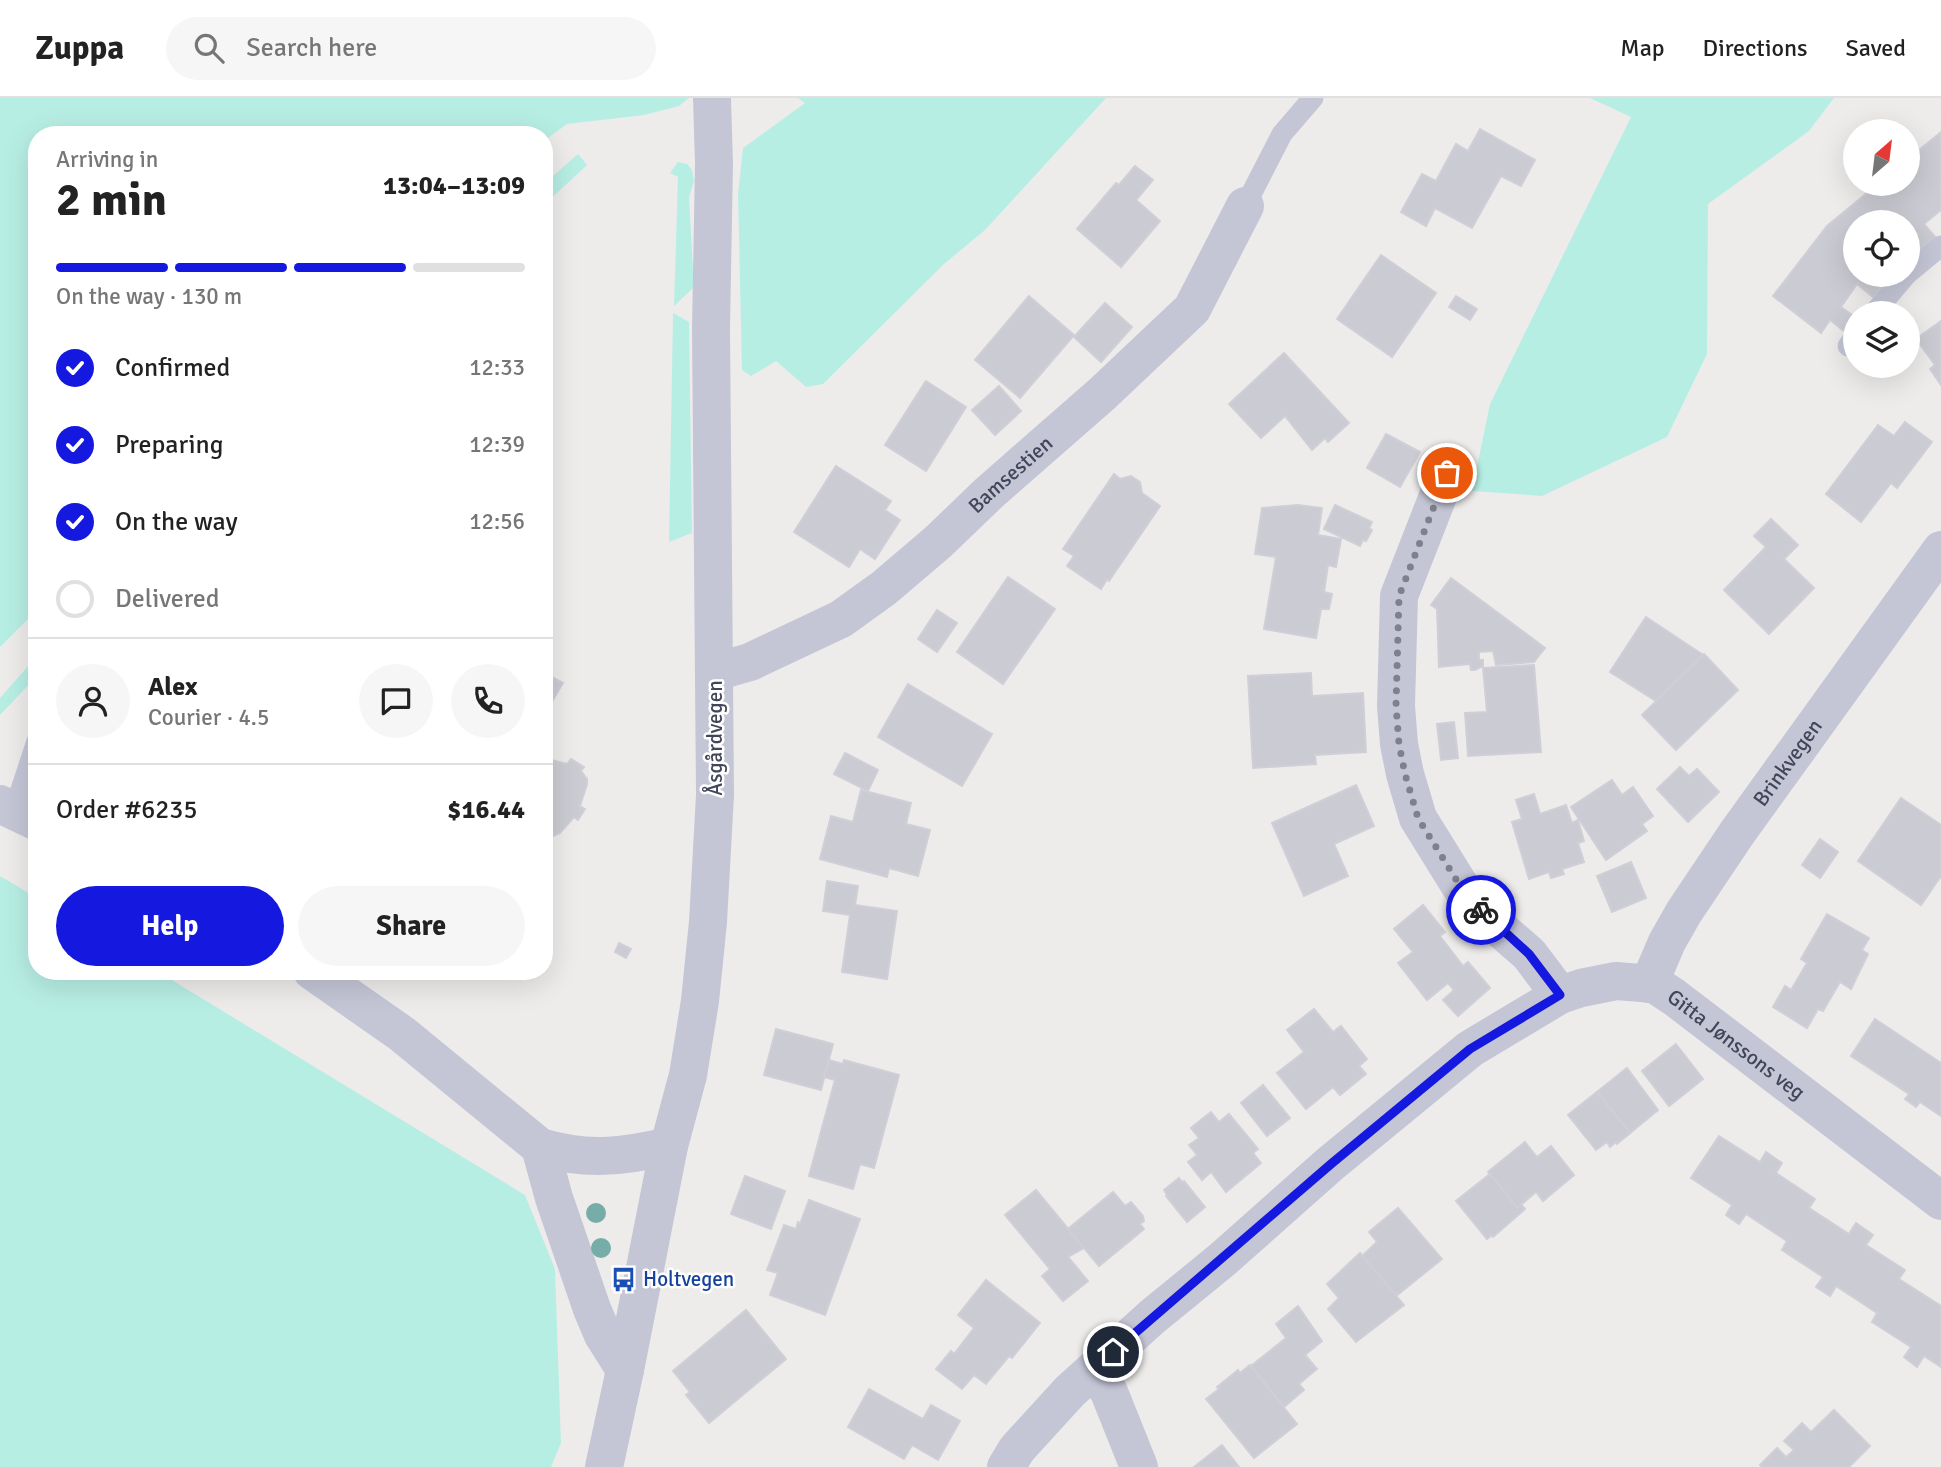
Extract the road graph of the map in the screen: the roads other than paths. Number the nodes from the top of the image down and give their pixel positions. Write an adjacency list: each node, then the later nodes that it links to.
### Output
1 (712, 98): 10 (street, Åsgårdvegen)
2 (1313, 98): 3 (lane)
3 (1245, 206): 10 (street, Bamsestien)
4 (1941, 246): 5 (lane)
5 (1920, 263)
6 (1896, 287): 7 (lane)
7 (1884, 301)
8 (1447, 473): 15 (street)
9 (1941, 551): 14 (street, Brinkvegen)
10 (715, 672): 16 (street, Åsgårdvegen)
11 (28, 773): 12 (lane)
12 (17, 812)
13 (336, 980): 17 (street)
14 (1649, 984): 15 (street, Gitta Jønssons veg); 18 (street, Gitta Jønssons veg)
15 (1560, 995): 20 (street, Gitta Jønssons veg)
16 (669, 1146): 17 (street); 19 (street, Åsgårdvegen)
17 (540, 1147): 19 (street)
18 (1941, 1201)
19 (625, 1370): 21 (street)
20 (1094, 1370): 22 (street, Gitta Jønssons veg); 23 (street)
21 (604, 1467)
22 (1006, 1467)
23 (1139, 1467)

